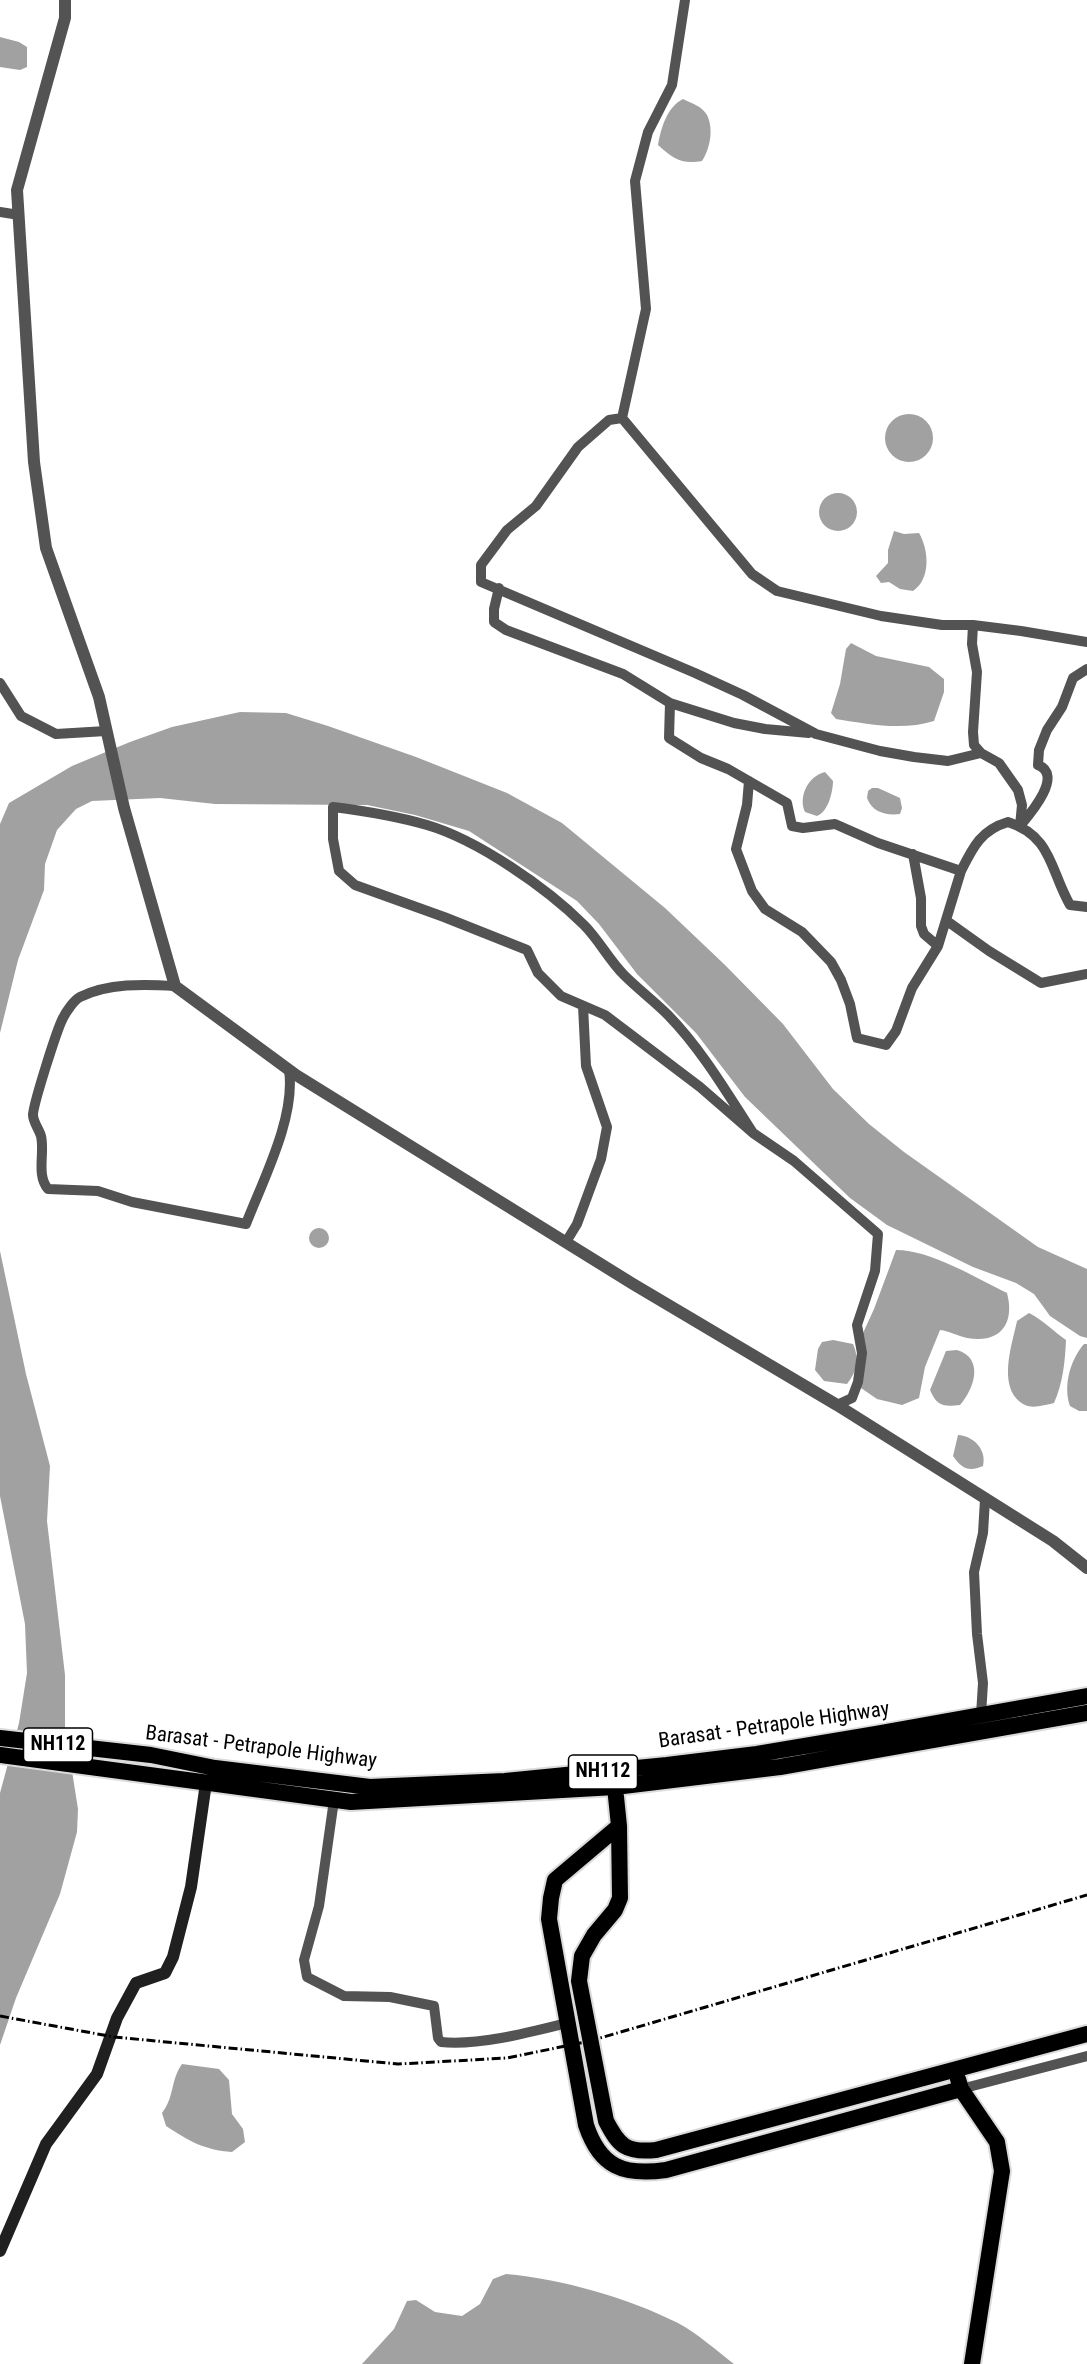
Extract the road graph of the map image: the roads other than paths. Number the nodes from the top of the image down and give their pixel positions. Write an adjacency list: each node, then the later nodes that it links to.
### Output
1 (65, 0): 4 (street)
2 (685, 0): 5 (street)
3 (0, 212): 4 (street)
4 (19, 215): 12 (street)
5 (622, 418): 6 (street); 7 (street)
6 (499, 588): 11 (street); 13 (street)
7 (974, 625): 8 (street); 14 (street)
8 (1087, 642)
9 (1087, 669): 16 (street)
10 (0, 683): 12 (street)
11 (670, 703): 13 (street); 15 (street)
12 (106, 733): 23 (street)
13 (816, 734): 14 (street)
14 (981, 753): 16 (street)
15 (749, 781): 17 (street); 21 (street)
16 (1020, 826): 18 (street); 19 (street)
17 (913, 854): 18 (street); 21 (street)
18 (961, 871): 20 (street)
19 (1087, 907)
20 (947, 921): 21 (street); 22 (street)
21 (938, 946)
22 (1087, 974)
23 (175, 986): 25 (street); 25 (street)
24 (584, 1006): 26 (street); 26 (street); 27 (street)
25 (289, 1070): 27 (street)
26 (753, 1133): 28 (street)
27 (566, 1242): 28 (street)
28 (837, 1406): 29 (street)
29 (986, 1500): 30 (street); 33 (street)
30 (1087, 1568)
31 (1087, 1696): 33 (highway, Barasat - Petrapole Highway / NH112)
32 (1087, 1713): 37 (highway, Barasat - Petrapole Highway / NH112)
33 (981, 1715): 34 (highway, Barasat - Petrapole Highway / NH112)
34 (0, 1738)
35 (0, 1755): 36 (highway, Barasat - Petrapole Highway / NH112)
36 (206, 1783): 38 (highway, Barasat - Petrapole Highway / NH112); 45 (main road)
37 (615, 1787): 38 (highway, Barasat - Petrapole Highway / NH112); 39 (highway)
38 (334, 1800): 40 (street)
39 (619, 1826): 40 (highway); 43 (highway)
40 (567, 2023): 44 (highway)
41 (1087, 2034): 43 (highway)
42 (1087, 2056): 44 (street)
43 (955, 2069): 44 (highway)
44 (961, 2089): 46 (highway)
45 (0, 2250)
46 (972, 2364)

